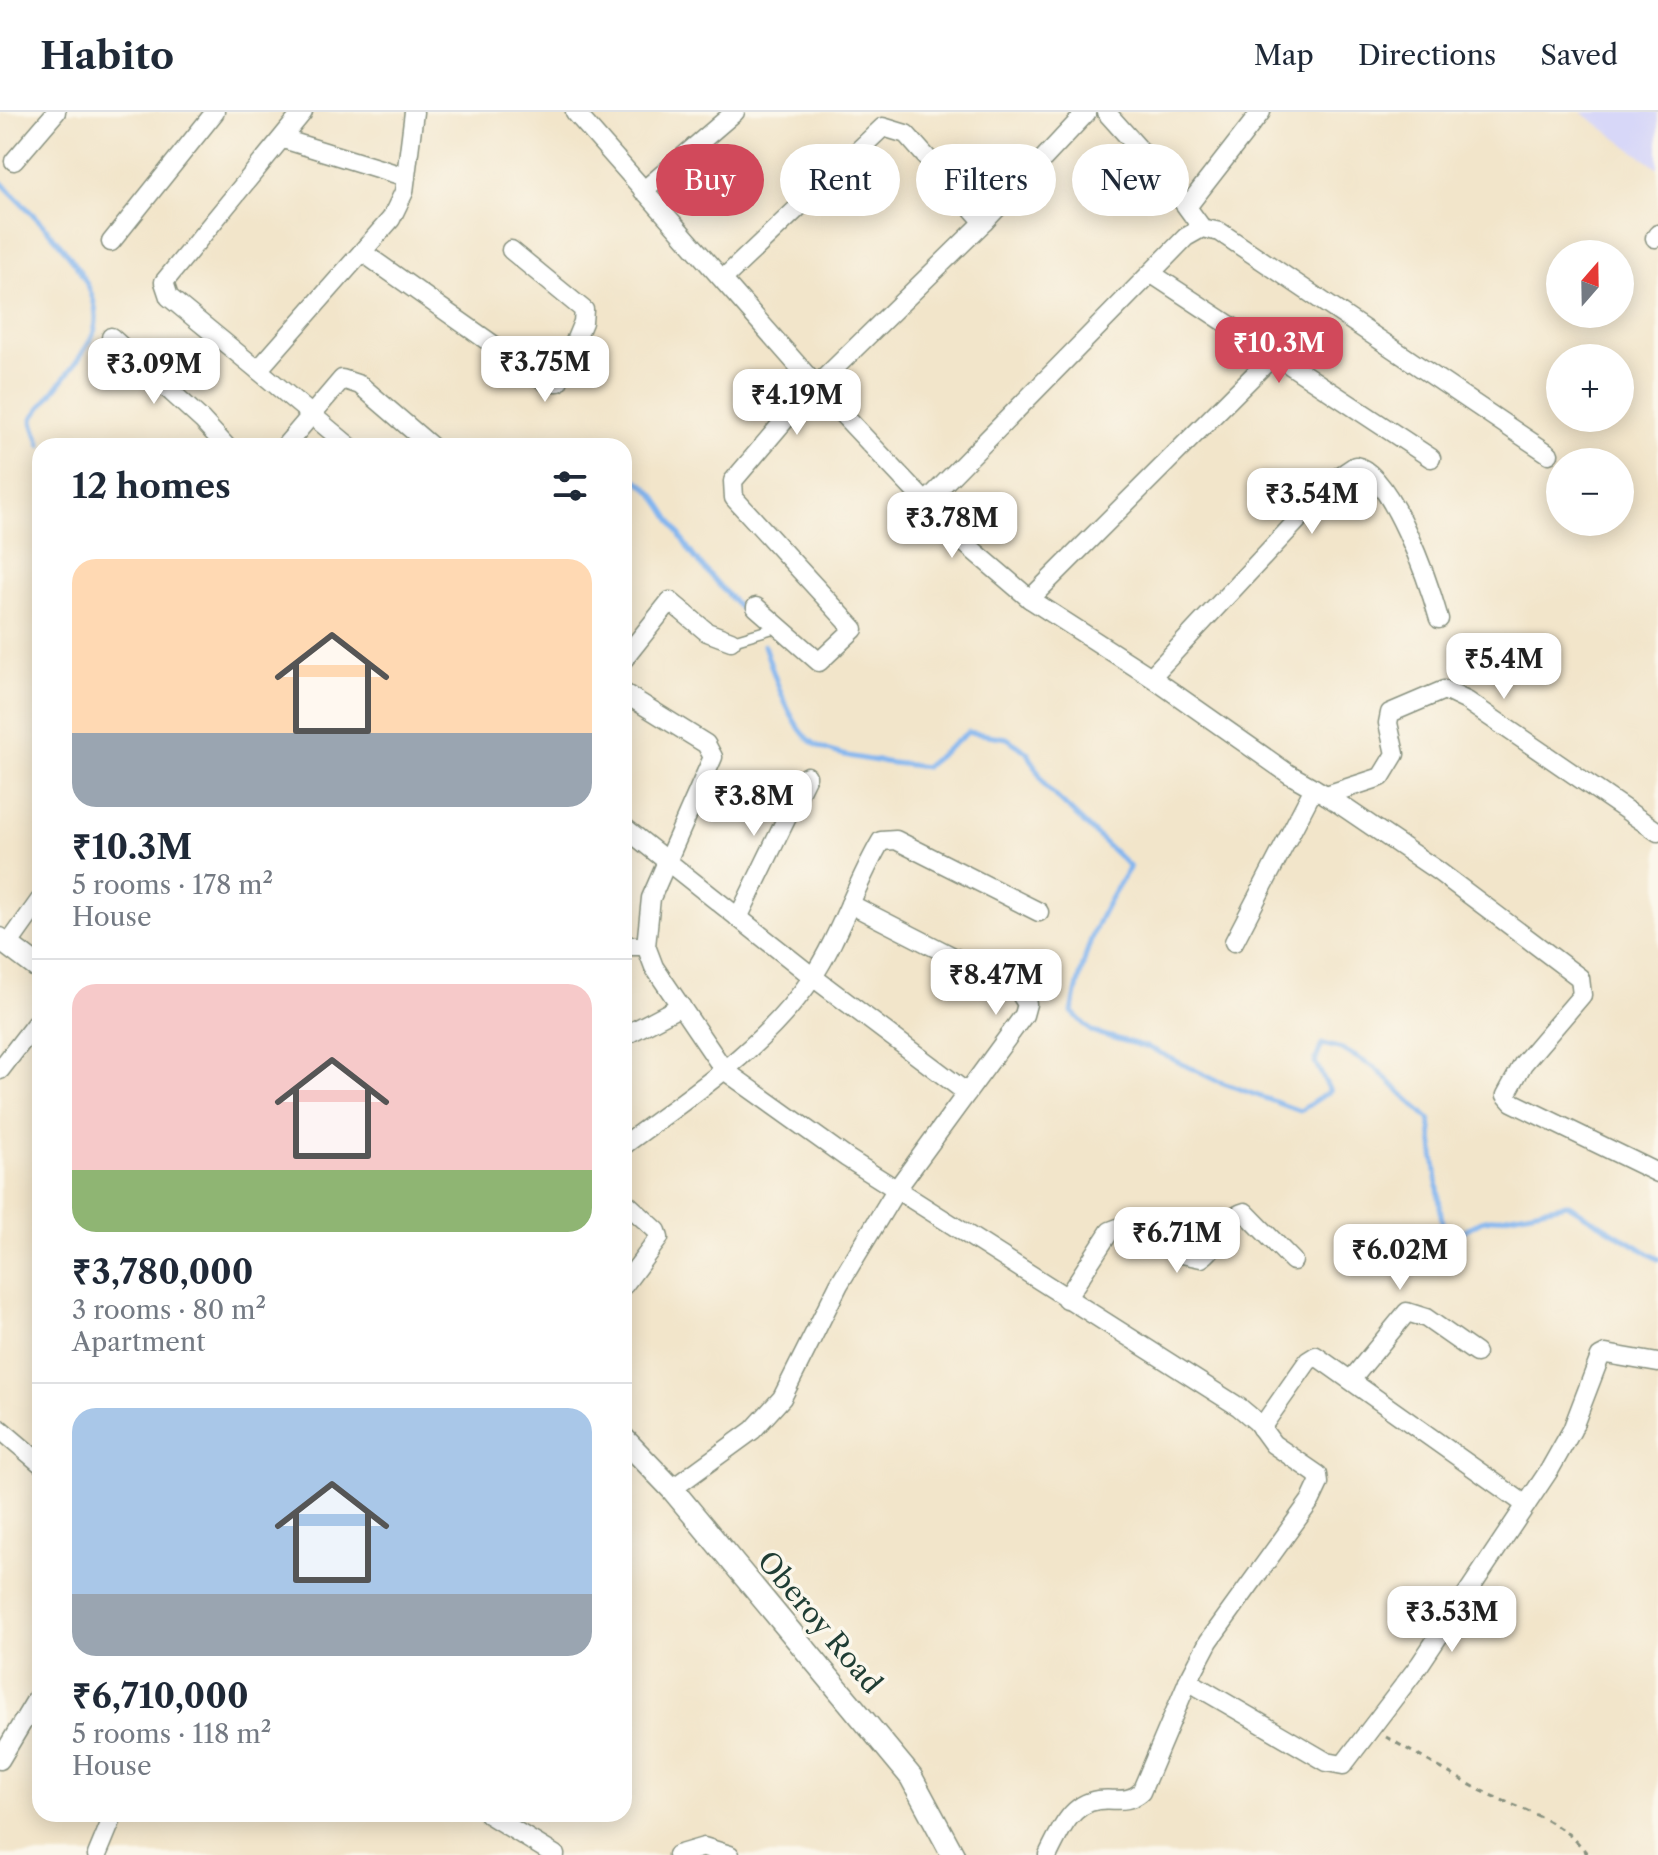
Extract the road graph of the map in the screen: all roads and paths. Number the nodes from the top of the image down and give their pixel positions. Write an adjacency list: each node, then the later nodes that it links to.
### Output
1 (56, 112): 13 (street)
2 (215, 112): 20 (street)
3 (303, 112): 11 (street)
4 (414, 112): 14 (street)
5 (575, 112): 15 (street)
6 (735, 112): 15 (street)
7 (1087, 112): 18 (street)
8 (1106, 112): 12 (street)
9 (1261, 112): 16 (street)
10 (885, 120): 18 (street); 24 (street)
11 (283, 139): 14 (street); 27 (street)
12 (1135, 144)
13 (14, 161)
14 (406, 177): 22 (street)
15 (643, 191): 24 (street)
16 (1189, 204)
17 (1189, 210): 19 (street)
18 (984, 222): 28 (street)
19 (1202, 228): 23 (street); 34 (street)
20 (111, 242)
21 (511, 250): 22 (street)
22 (362, 252): 27 (street)
23 (1152, 274): 26 (street); 36 (street)
24 (724, 278): 28 (street)
25 (111, 337): 30 (street)
26 (1273, 356): 35 (street); 37 (street)
27 (258, 370): 29 (street)
28 (817, 387): 36 (street); 40 (street)
29 (311, 414): 31 (street); 32 (street); 33 (street)
30 (219, 438)
31 (292, 438)
32 (340, 438)
33 (421, 438)
34 (1546, 452)
35 (1431, 458)
36 (927, 501): 37 (street)
37 (1030, 599): 43 (street)
38 (756, 607): 40 (street)
39 (1439, 619): 43 (street)
40 (778, 627): 41 (lane)
41 (731, 641): 42 (street)
42 (632, 649)
43 (1151, 677): 46 (street)
44 (632, 698): 49 (street)
45 (807, 776): 53 (street)
46 (1320, 792): 47 (street); 55 (street); 67 (street)
47 (1658, 832)
48 (632, 833): 49 (street)
49 (669, 860): 53 (street); 57 (street)
50 (850, 904): 52 (street); 59 (street); 65 (street)
51 (32, 909): 54 (street)
52 (1039, 912)
53 (738, 918): 59 (street)
54 (4, 942): 58 (street)
55 (1234, 942)
56 (632, 946): 57 (street)
57 (646, 946): 60 (street)
58 (32, 963)
59 (813, 977): 64 (street); 65 (street)
60 (681, 1006): 62 (street); 64 (street)
61 (32, 1028): 63 (street)
62 (632, 1032)
63 (0, 1070)
64 (724, 1070): 66 (street); 68 (street)
65 (967, 1093): 68 (street)
66 (632, 1139)
67 (1658, 1173)
68 (896, 1190): 72 (street); 80 (street)
69 (632, 1208): 71 (street)
70 (1293, 1261): 72 (street)
71 (632, 1274)
72 (1066, 1299): 76 (street)
73 (1476, 1353): 75 (street)
74 (1658, 1363): 81 (street)
75 (1351, 1380): 76 (street); 81 (street)
76 (1261, 1428): 82 (street)
77 (0, 1429): 79 (street)
78 (632, 1447): 80 (street, Oberoy Road)
79 (32, 1456)
80 (672, 1489): 92 (street, Oberoy Road)
81 (1526, 1505): 84 (street)
82 (1188, 1681): 84 (street); 93 (street)
83 (32, 1706): 85 (street)
84 (1372, 1729): 94 (path)
85 (0, 1759)
86 (111, 1822): 88 (street)
87 (501, 1822): 89 (street)
88 (97, 1855)
89 (555, 1855)
90 (677, 1855): 91 (street)
91 (730, 1855)
92 (953, 1855)
93 (1048, 1855)
94 (1588, 1855)

